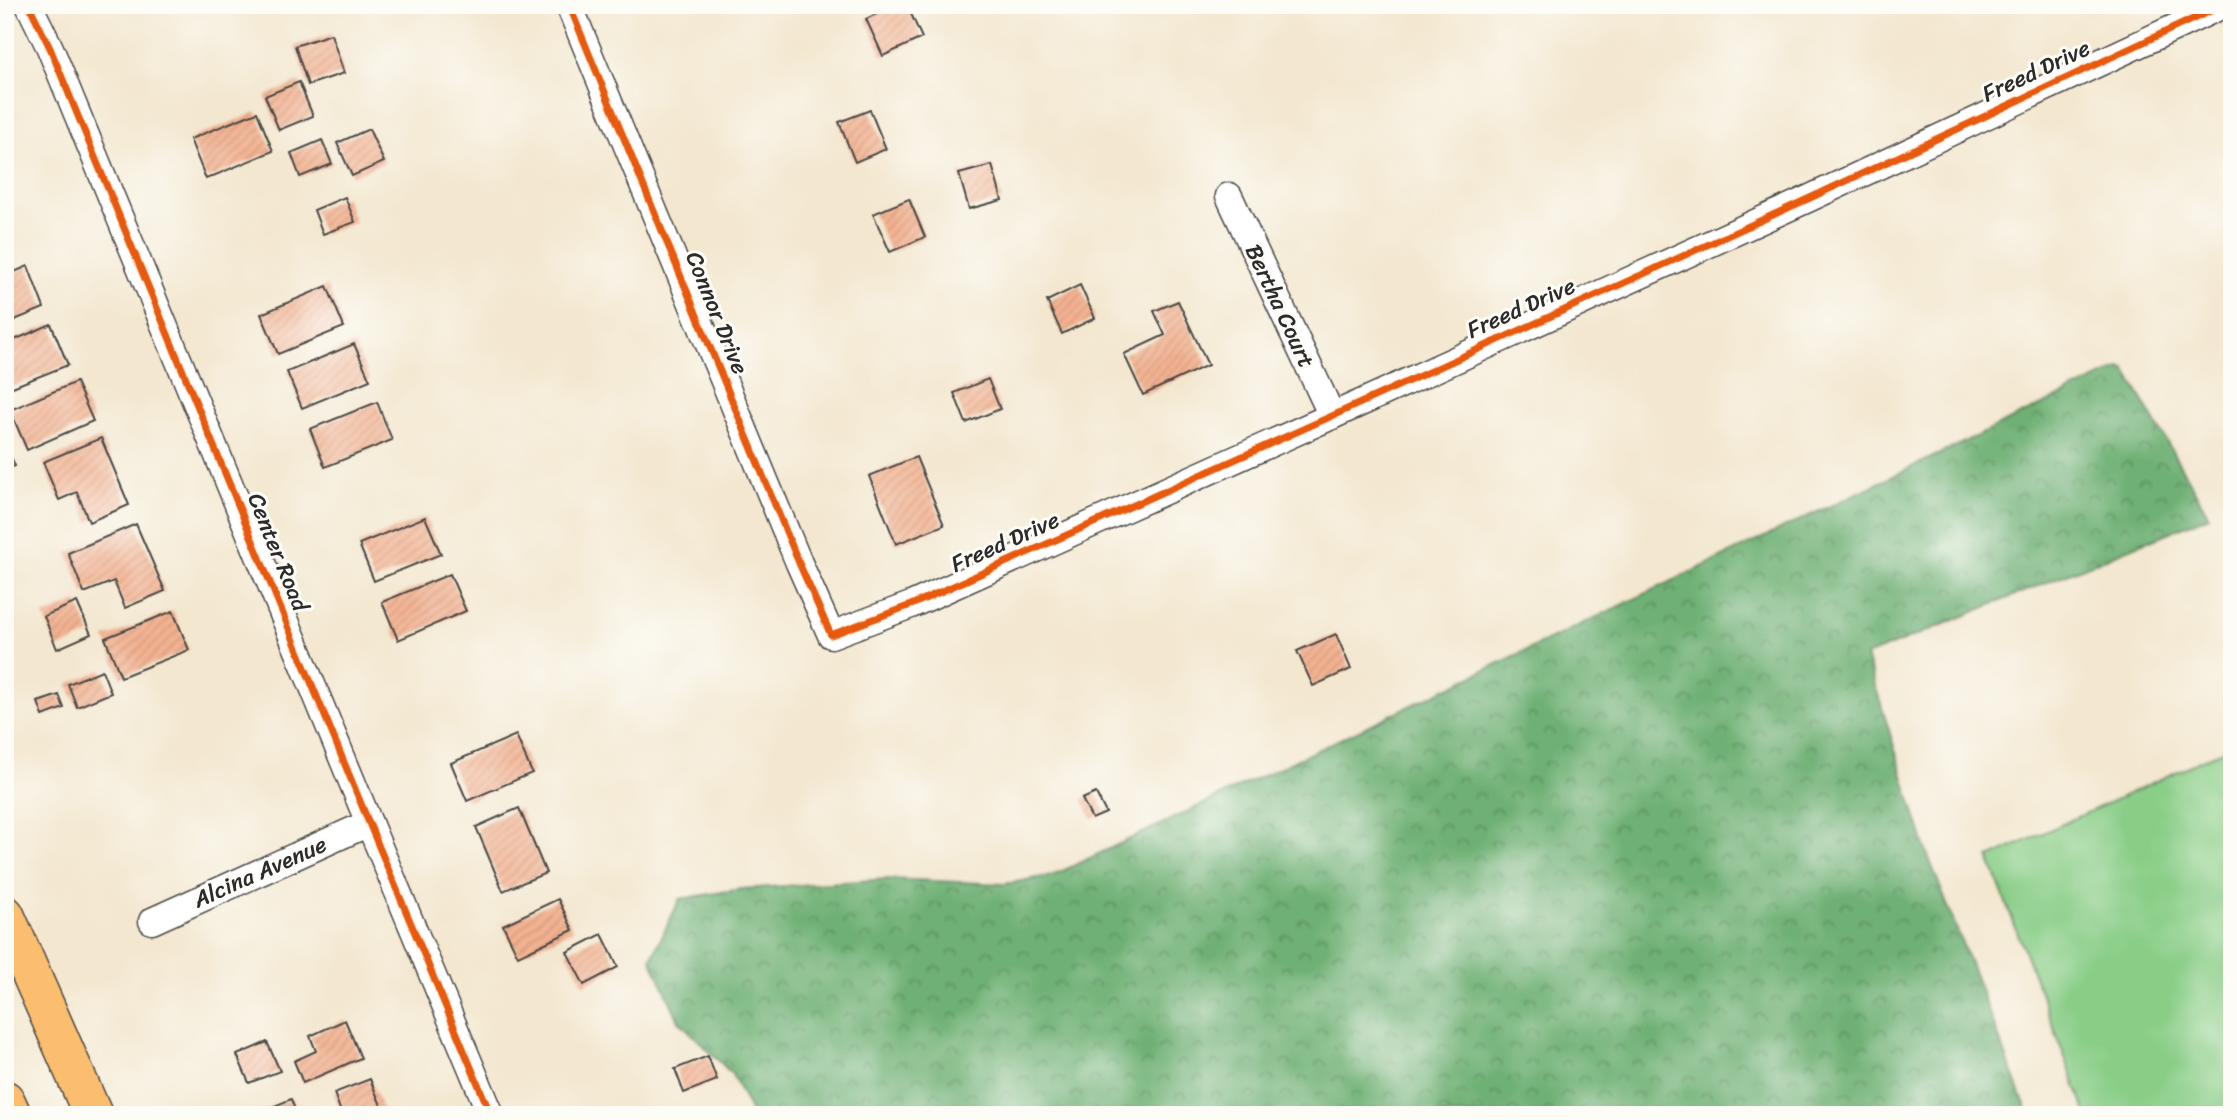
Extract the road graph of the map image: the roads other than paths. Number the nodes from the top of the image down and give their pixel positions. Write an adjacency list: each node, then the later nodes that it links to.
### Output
1 (29, 5): 7 (street, Center Road)
2 (569, 5): 6 (street, Connor Drive)
3 (2223, 5): 5 (street, Freed Drive)
4 (1229, 196): 5 (street, Bertha Court)
5 (1332, 416): 6 (street, Freed Drive)
6 (831, 635)
7 (369, 823): 9 (street, Alcina Avenue); 13 (street, Center Road)
8 (5, 915): 12 (main road)
9 (152, 920)
10 (5, 1100): 11 (main road)
11 (12, 1115)
12 (93, 1115)
13 (491, 1115)

